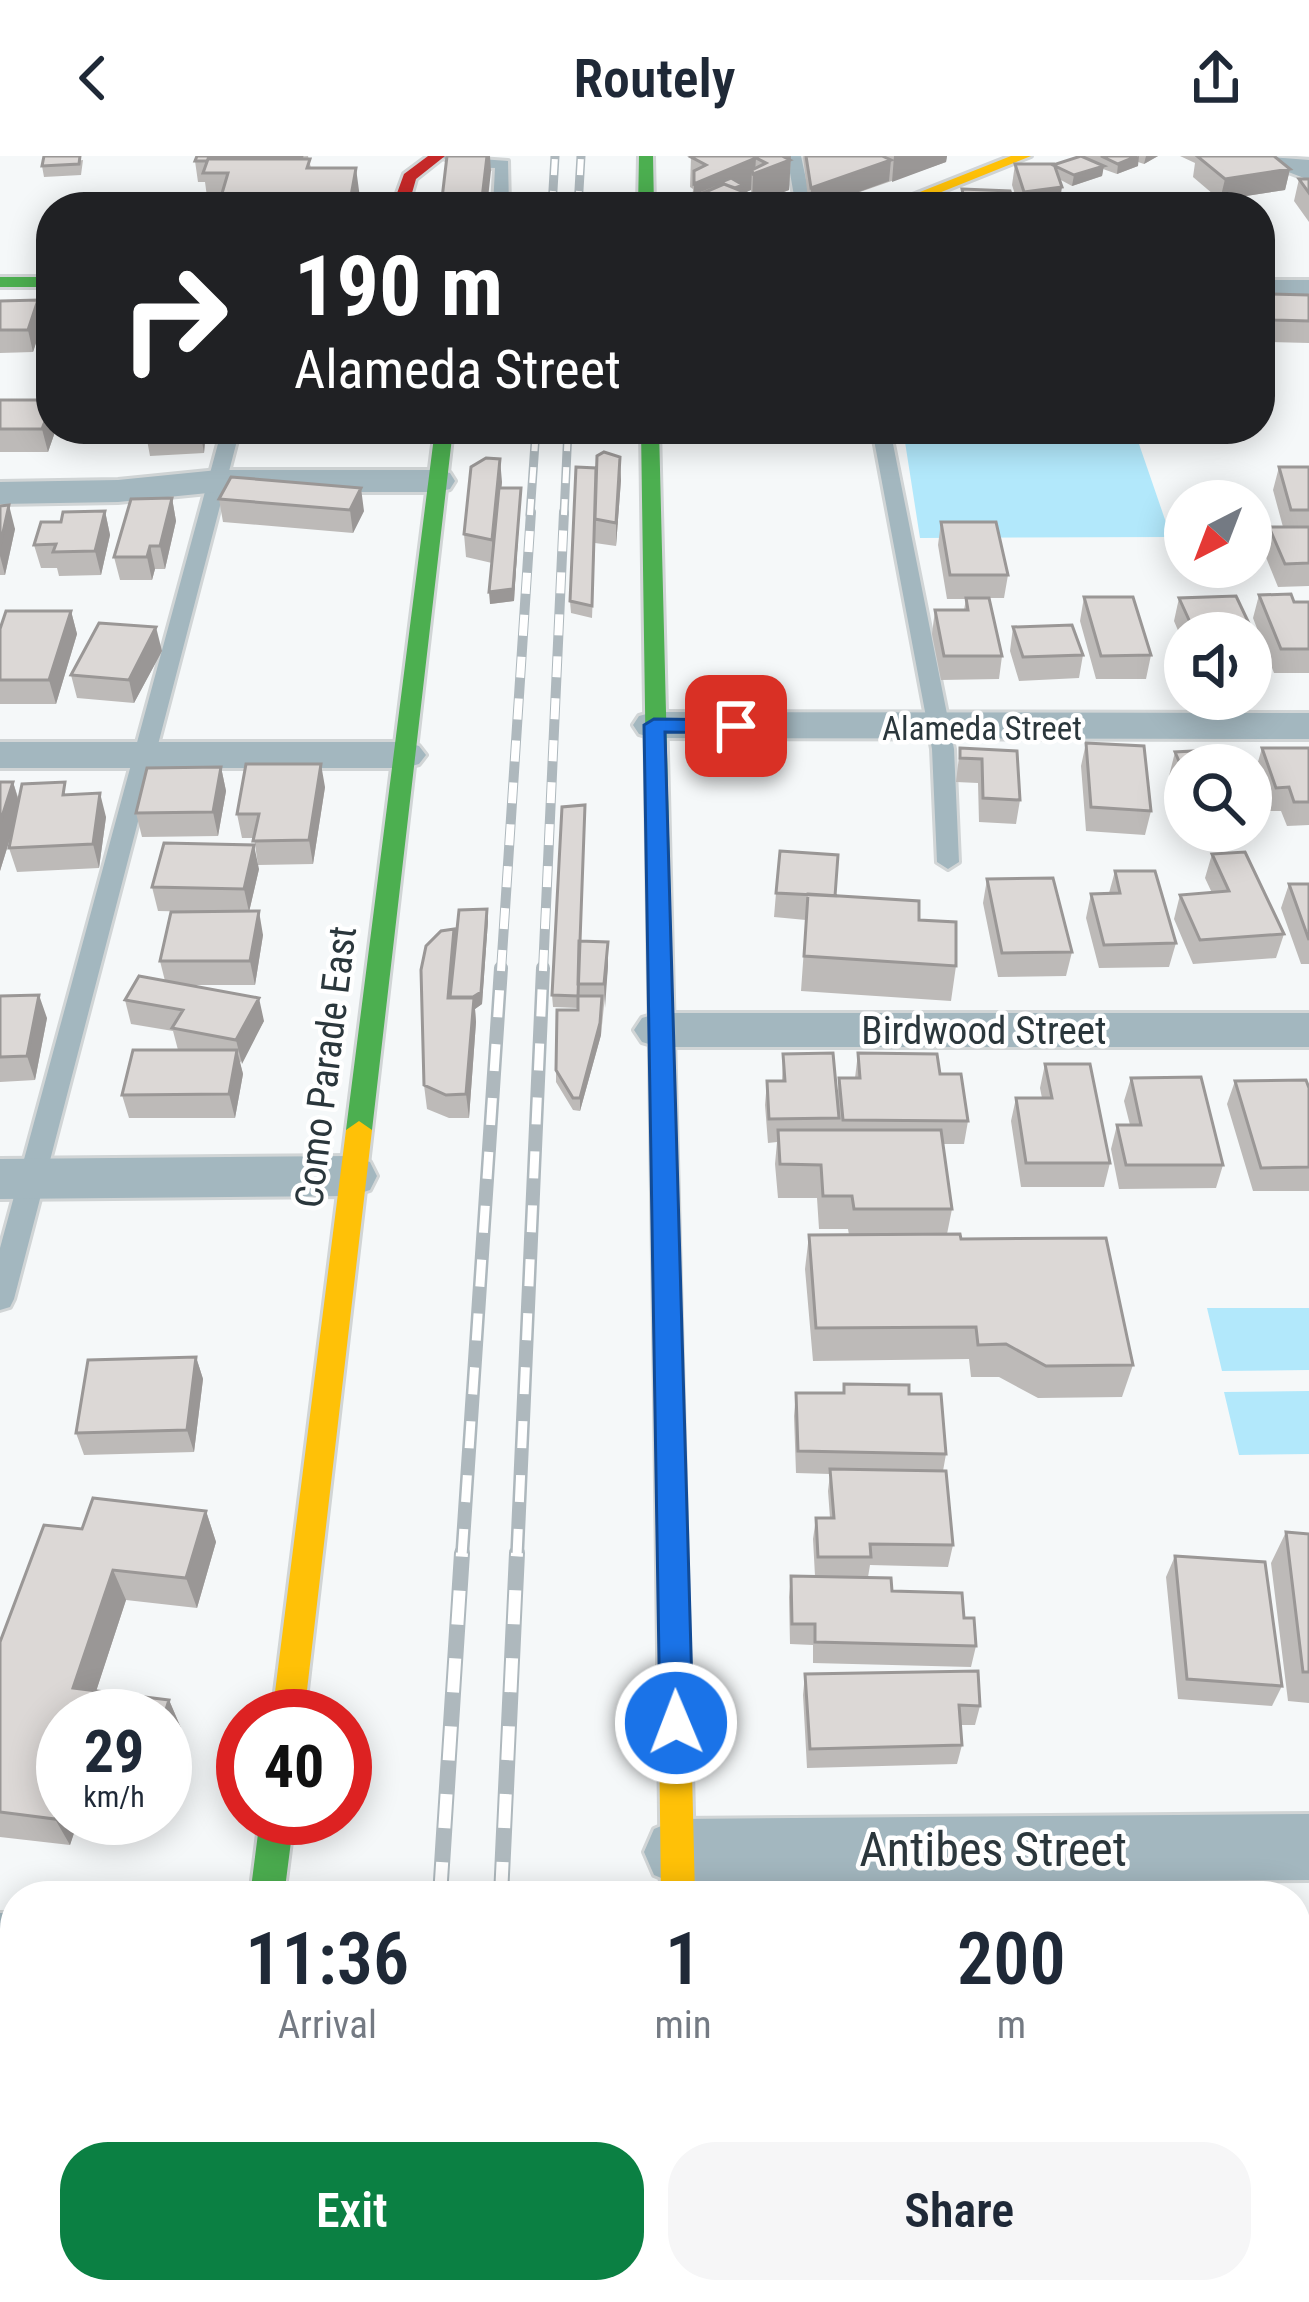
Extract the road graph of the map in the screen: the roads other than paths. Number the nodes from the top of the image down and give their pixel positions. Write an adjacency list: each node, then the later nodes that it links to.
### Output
1 (442, 156): 7 (street); 8 (lane)
2 (646, 156): 9 (street)
3 (794, 156): 10 (lane)
4 (1024, 156): 11 (street)
5 (1273, 156): 6 (street)
6 (1309, 171)
7 (404, 192)
8 (502, 192)
9 (646, 192)
10 (801, 192)
11 (929, 192)
12 (0, 282): 13 (street)
13 (36, 282)
14 (1275, 290): 15 (street)
15 (1309, 290)
16 (227, 444): 20 (lane)
17 (442, 444): 21 (street, Como Parade East)
18 (650, 444): 23 (street)
19 (884, 444): 25 (lane)
20 (218, 481): 21 (street); 22 (street); 27 (lane)
21 (437, 481): 28 (street, Como Parade East)
22 (0, 493)
23 (654, 725): 25 (street, Alameda Street); 30 (street)
24 (1309, 726): 25 (street, Alameda Street)
25 (939, 729): 29 (lane)
26 (0, 755): 27 (street)
27 (148, 755): 28 (street); 33 (lane)
28 (404, 755): 32 (street, Como Parade East)
29 (948, 862)
30 (659, 1030): 31 (street, Birdwood Street); 38 (street)
31 (1309, 1030)
32 (351, 1176): 33 (street); 35 (street, Como Parade East)
33 (15, 1179): 34 (lane)
34 (0, 1299)
35 (291, 1689)
36 (274, 1845): 39 (street)
37 (1309, 1847): 38 (street, Antibes Street)
38 (678, 1874)
39 (269, 1881)

